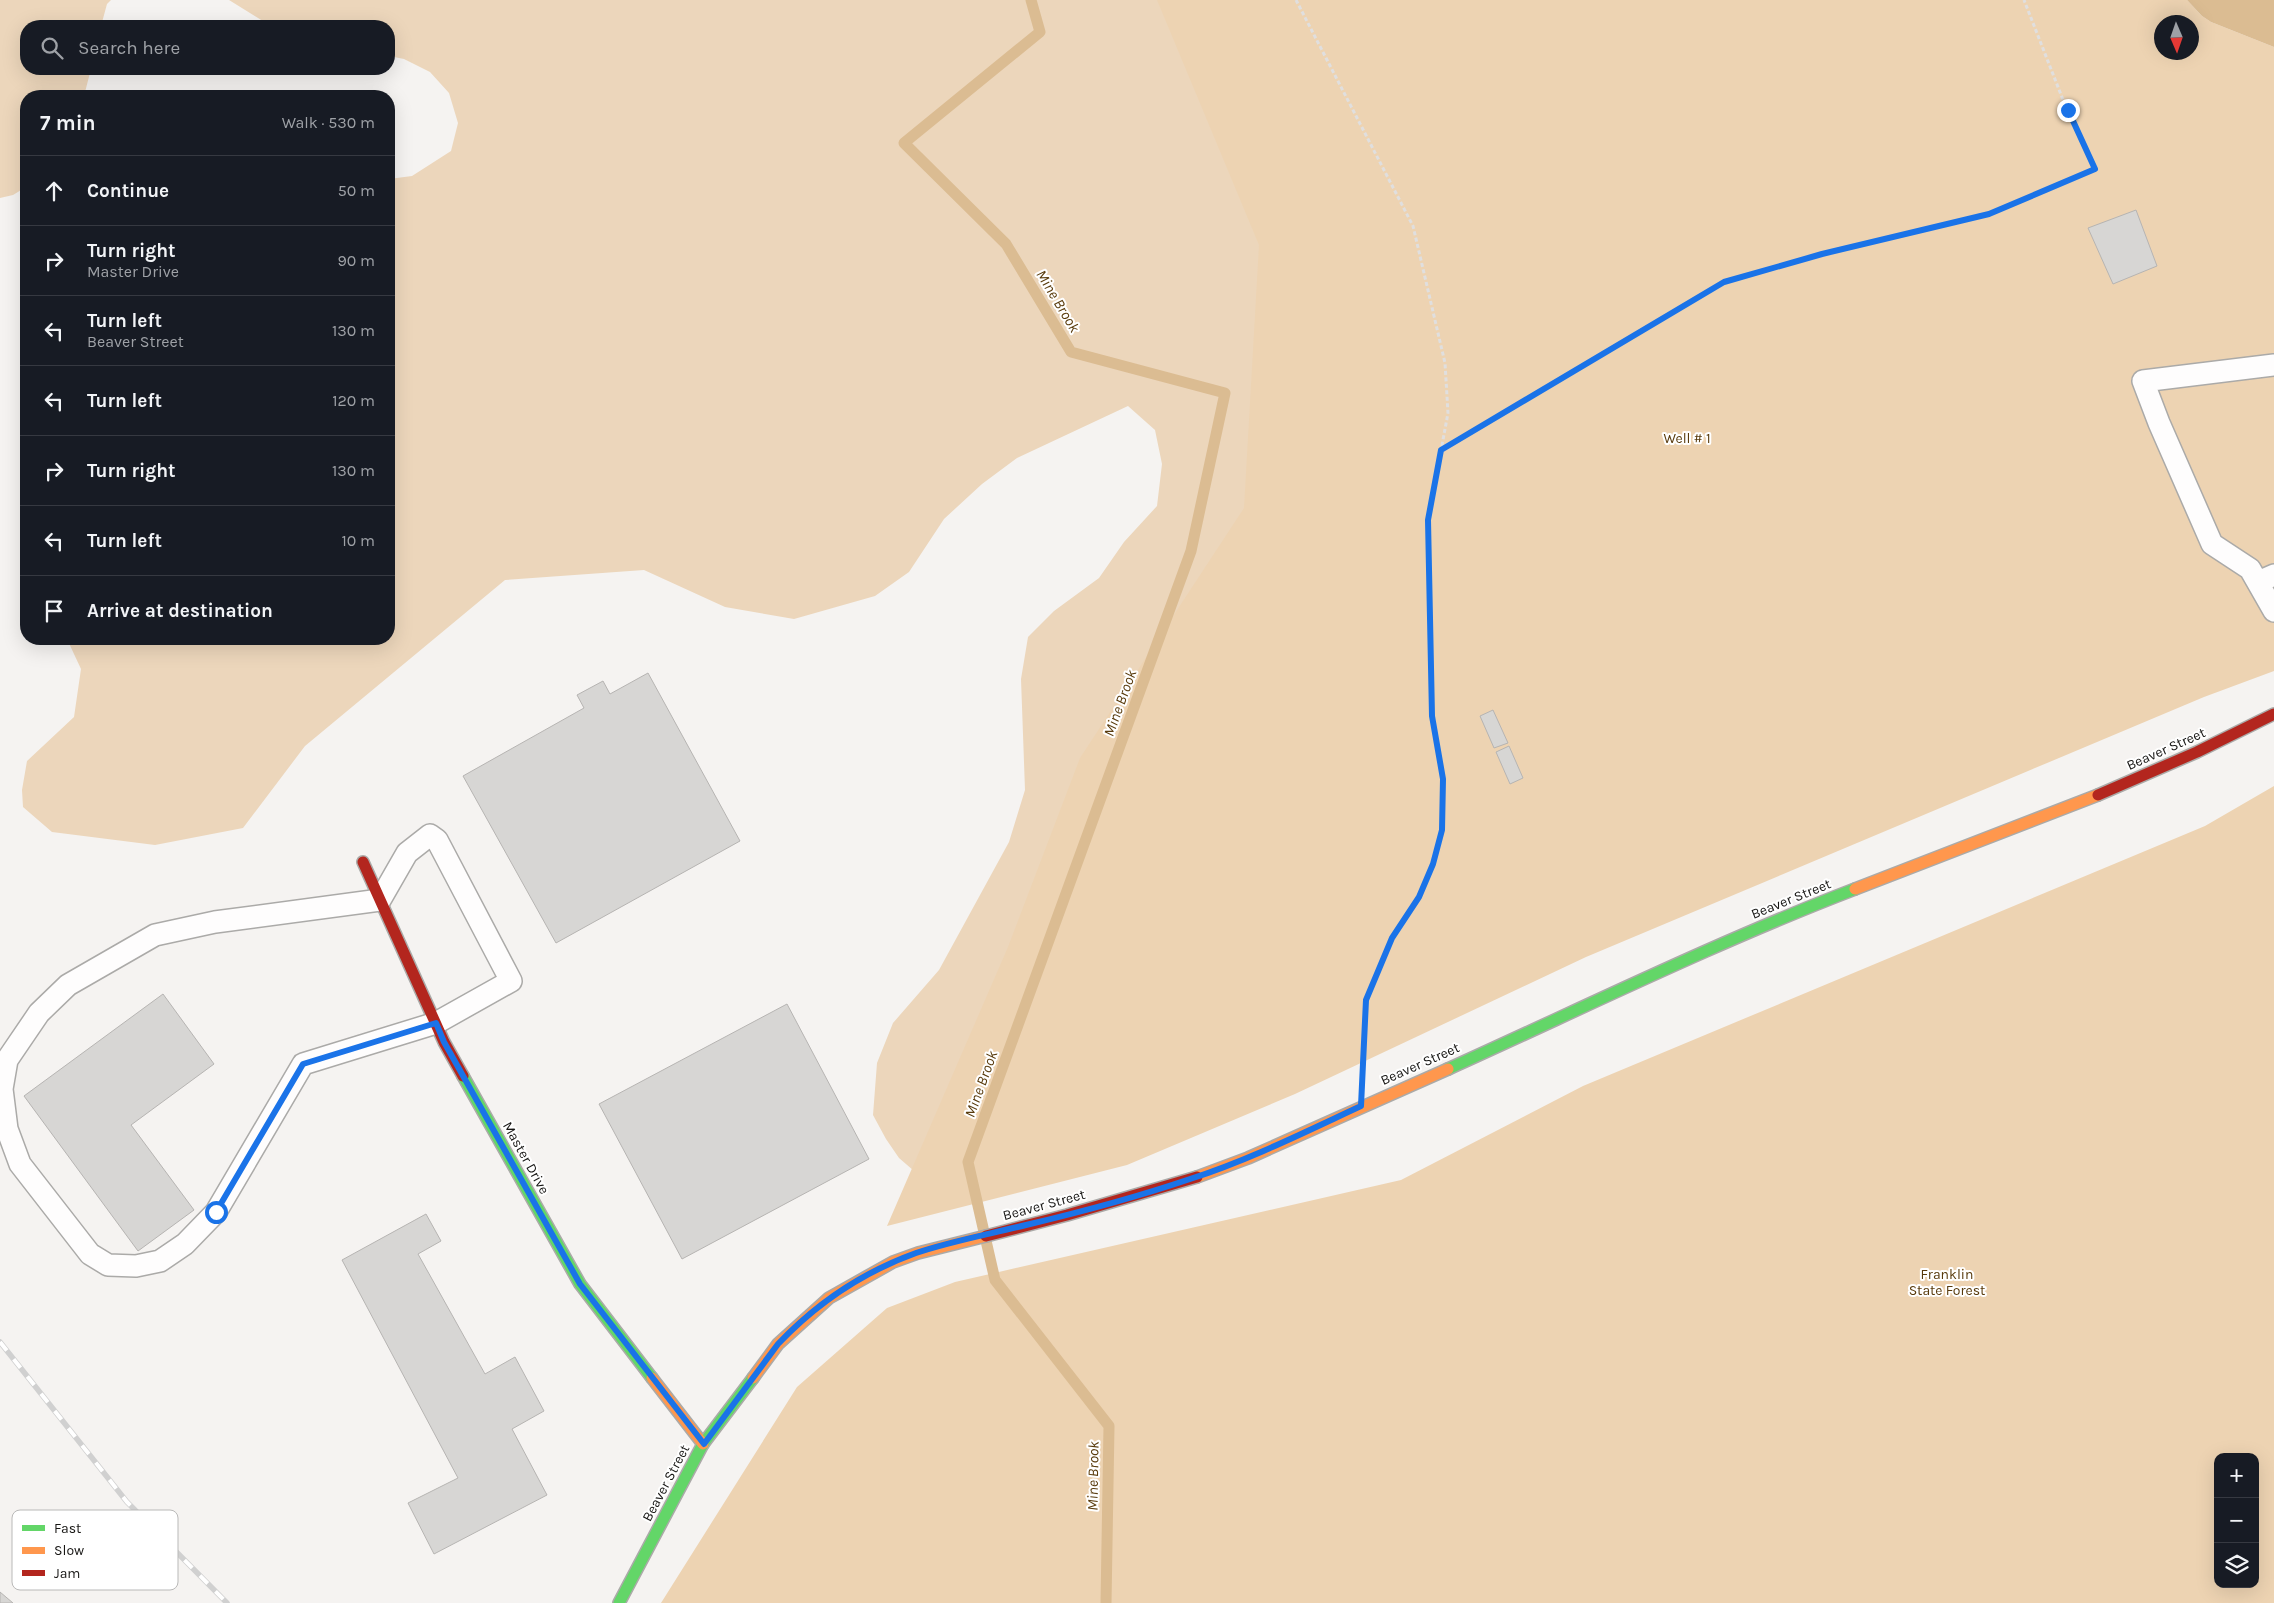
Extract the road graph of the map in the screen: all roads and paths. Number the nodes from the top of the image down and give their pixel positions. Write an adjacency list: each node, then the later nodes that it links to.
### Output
1 (1296, 0): 4 (path)
2 (2024, 0): 4 (path)
3 (2274, 365): 5 (lane)
4 (1441, 450): 11 (path)
5 (2266, 579): 6 (lane)
6 (2274, 610)
7 (2274, 714): 11 (street, Beaver Street)
8 (363, 862): 9 (street, Master Drive)
9 (380, 900): 10 (street, Master Drive); 10 (lane); 10 (lane)
10 (436, 1023): 12 (street, Master Drive)
11 (1361, 1106): 12 (street, Beaver Street)
12 (704, 1444): 13 (street, Beaver Street)
13 (619, 1603)

